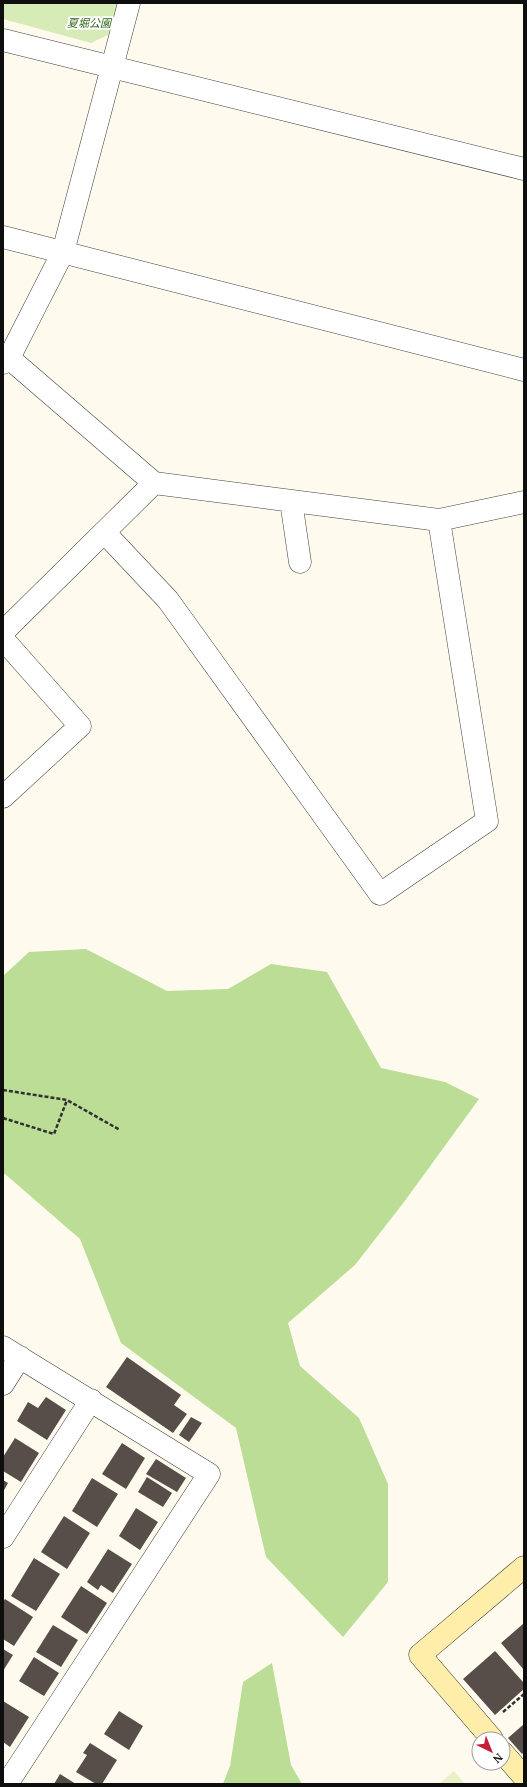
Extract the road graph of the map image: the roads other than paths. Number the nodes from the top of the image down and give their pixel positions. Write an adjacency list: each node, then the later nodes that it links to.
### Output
1 (129, 3): 3 (street)
2 (3, 40): 3 (street)
3 (113, 67): 4 (street); 6 (street)
4 (524, 169)
5 (3, 237): 6 (street)
6 (63, 252): 7 (street); 8 (street)
7 (6, 360): 9 (street)
8 (524, 370)
9 (154, 483): 10 (street); 13 (street)
10 (291, 501): 12 (street); 14 (street)
11 (524, 502): 12 (street)
12 (439, 520): 13 (street)
13 (104, 532): 15 (street)
14 (300, 562)
15 (3, 632)
16 (3, 639): 17 (street)
17 (3, 797)
18 (12, 1352): 19 (street); 20 (street)
19 (3, 1384)
20 (91, 1400): 21 (street); 26 (street)
21 (3, 1536)
22 (524, 1568): 23 (street)
23 (485, 1731)
24 (511, 1762): 25 (street)
25 (524, 1777)
26 (7, 1784)

